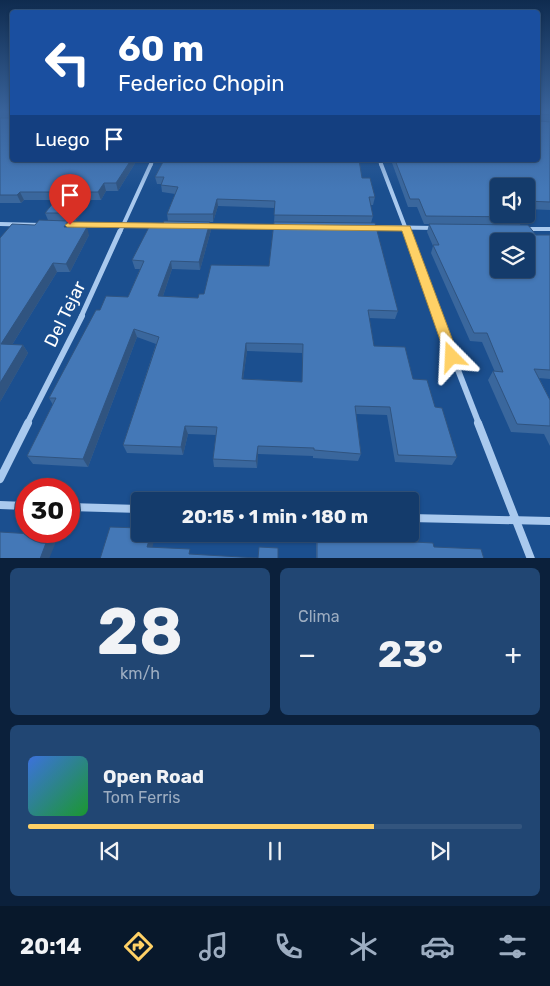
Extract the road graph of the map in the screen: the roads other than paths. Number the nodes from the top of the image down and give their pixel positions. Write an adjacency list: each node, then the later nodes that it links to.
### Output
1 (152, 162): 6 (street, Del Tejar)
2 (380, 162): 11 (street)
3 (0, 224): 4 (street)
4 (47, 225)
5 (57, 225): 6 (street)
6 (123, 225): 7 (street); 15 (street, Del Tejar)
7 (172, 226)
8 (201, 226): 9 (street)
9 (289, 227)
10 (367, 227): 11 (street)
11 (406, 228): 12 (street); 21 (street)
12 (445, 228)
13 (521, 229): 14 (street)
14 (550, 229)
15 (0, 479)
16 (0, 505): 17 (street)
17 (15, 506)
18 (80, 507): 19 (street)
19 (131, 510)
20 (419, 518): 21 (street)
21 (516, 521): 22 (street); 23 (street)
22 (550, 521)
23 (531, 558)

